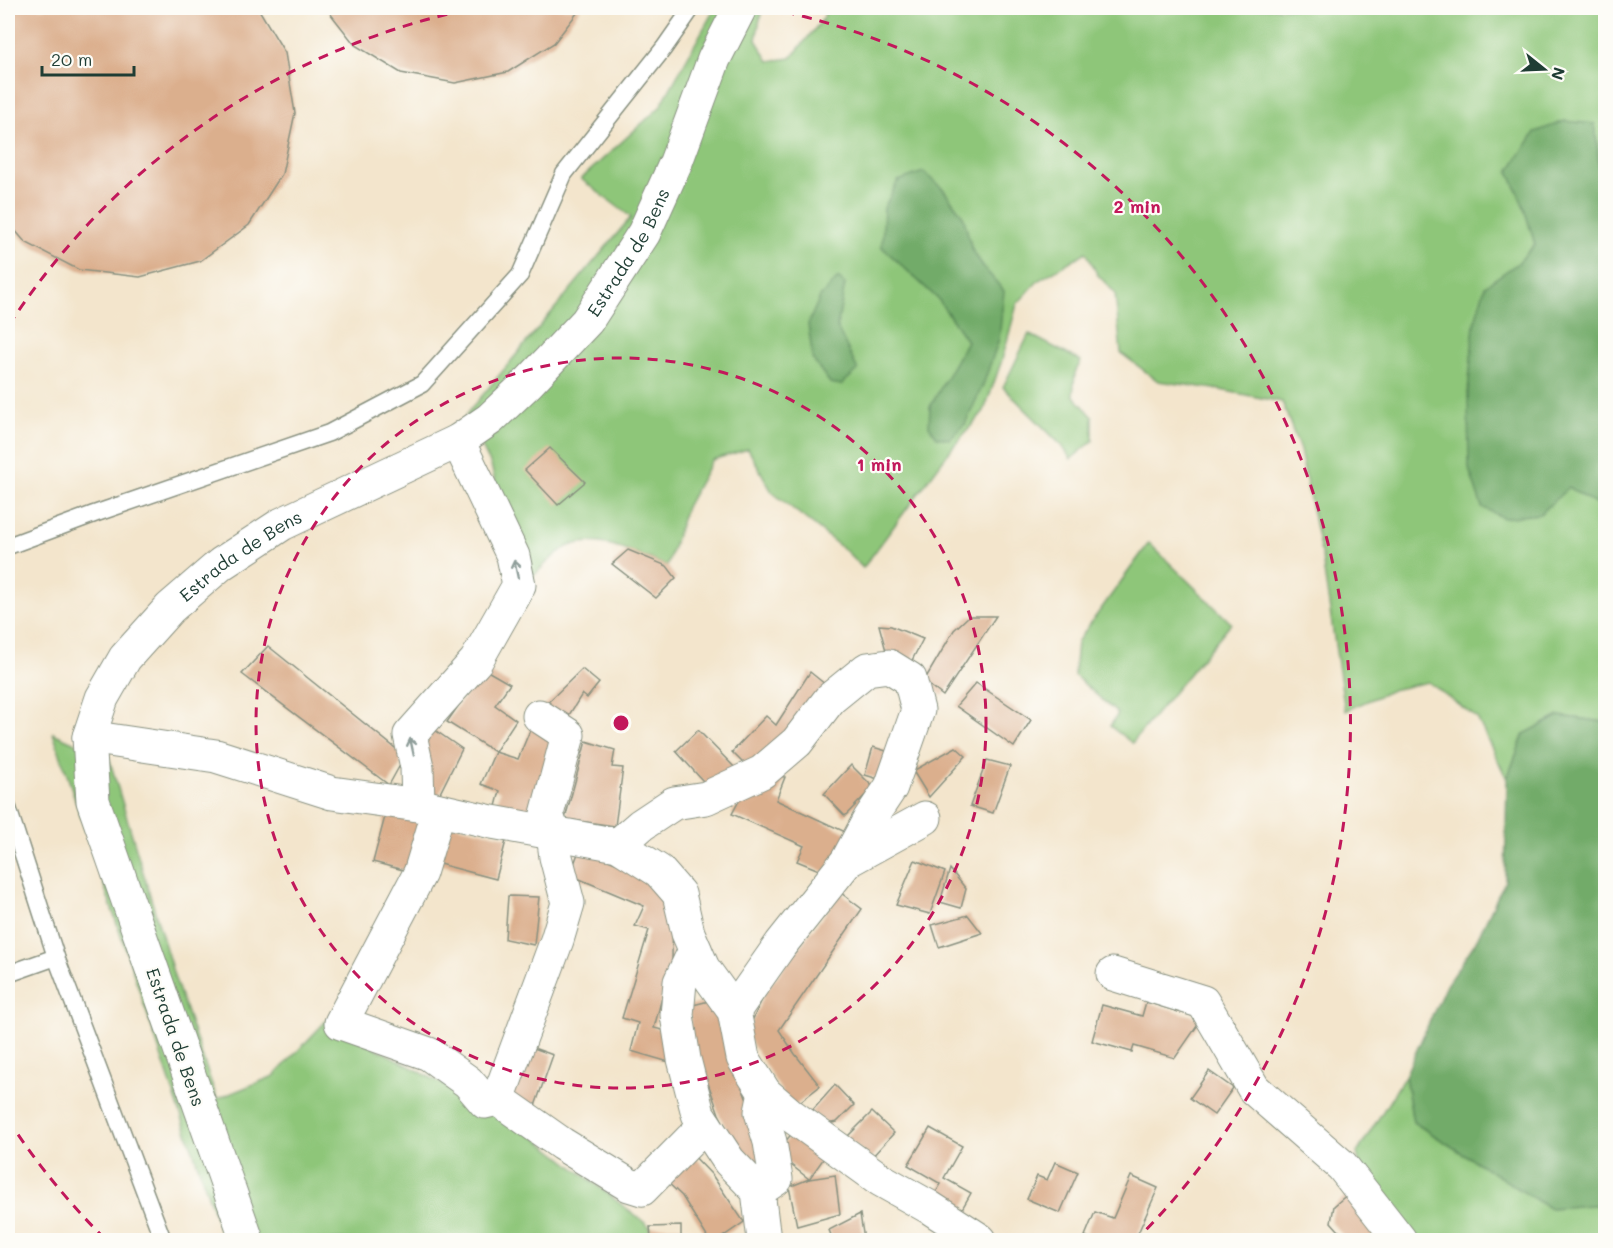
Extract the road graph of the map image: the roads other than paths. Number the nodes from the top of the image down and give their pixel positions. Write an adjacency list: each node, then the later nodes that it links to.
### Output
1 (692, 8): 4 (lane)
2 (740, 8): 3 (street, Estrada de Bens)
3 (458, 441): 6 (street, Estrada de Bens); 8 (street, one-way to 3)
4 (8, 546)
5 (539, 716): 10 (street)
6 (89, 737): 8 (street); 23 (street, Estrada de Bens)
7 (8, 808): 14 (lane)
8 (428, 808): 10 (street); 19 (street)
9 (925, 818): 12 (street)
10 (553, 834): 11 (street); 19 (street)
11 (618, 845): 12 (street); 13 (street)
12 (847, 861): 17 (street)
13 (695, 950): 17 (street); 20 (street)
14 (56, 957): 15 (lane); 22 (lane)
15 (8, 974)
16 (1113, 974): 26 (street)
17 (734, 1011): 18 (street)
18 (765, 1093): 21 (street); 25 (street)
19 (498, 1099): 20 (street)
20 (705, 1125): 21 (street)
21 (758, 1191): 24 (street)
22 (163, 1240)
23 (247, 1240)
24 (764, 1240)
25 (980, 1240)
26 (1400, 1240)

